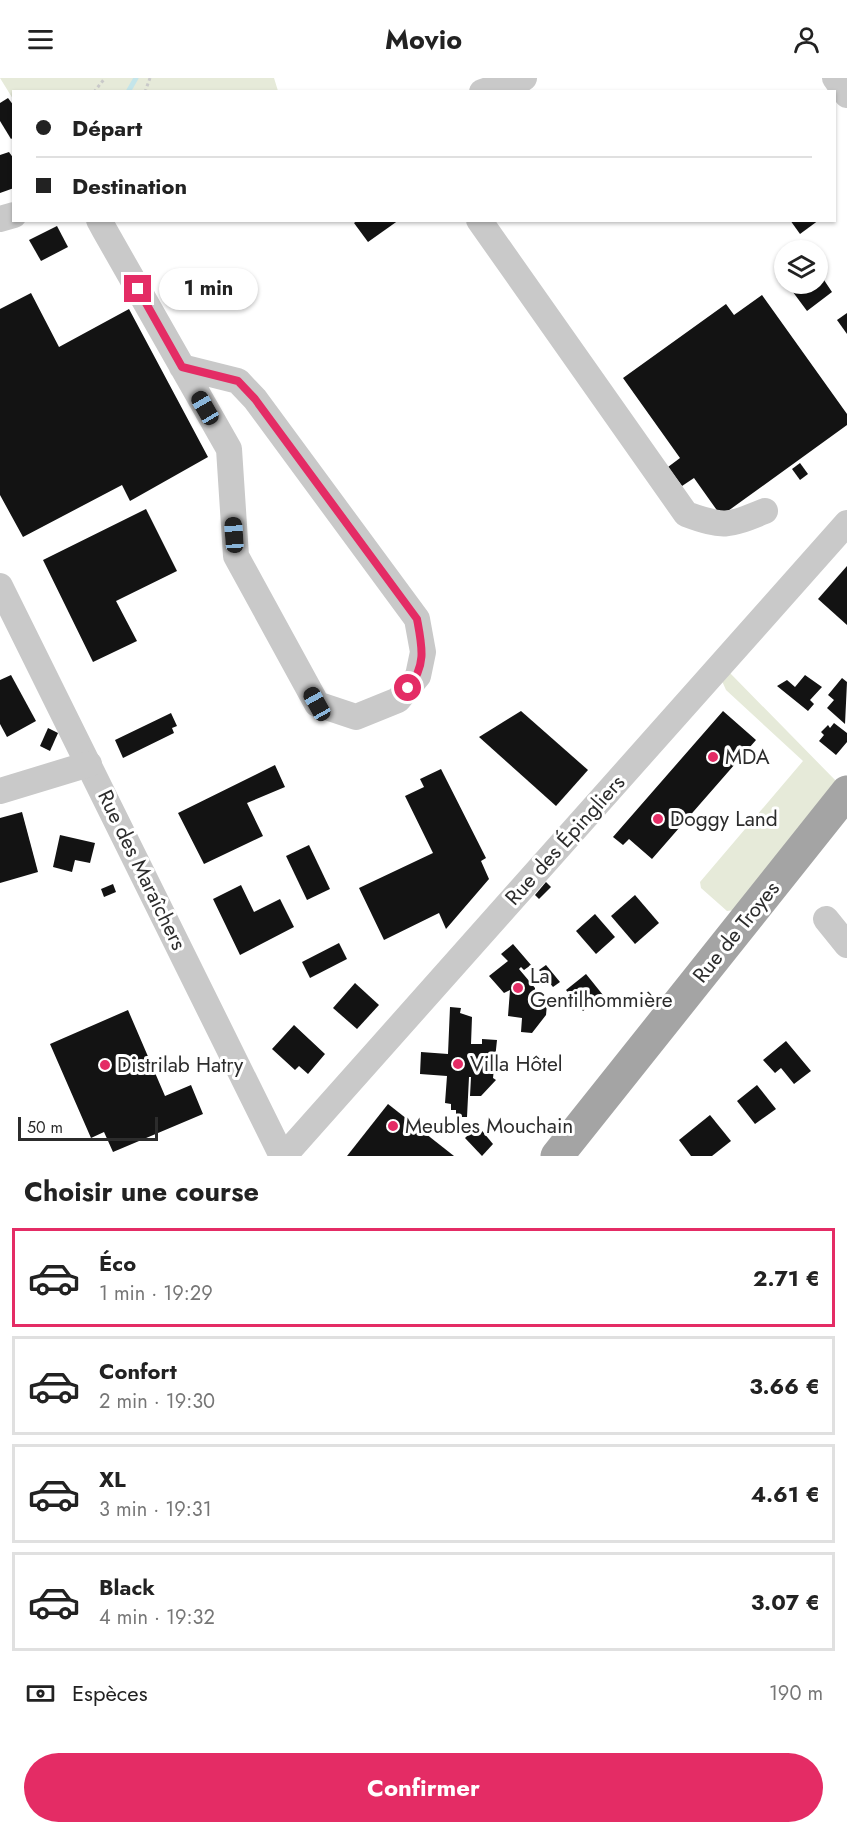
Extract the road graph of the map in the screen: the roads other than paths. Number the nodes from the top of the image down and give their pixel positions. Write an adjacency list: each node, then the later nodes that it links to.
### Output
1 (524, 78): 3 (street)
2 (835, 78): 4 (street)
3 (488, 90)
4 (847, 94)
5 (100, 222): 7 (street)
6 (480, 222): 8 (street)
7 (182, 367): 7 (street)
8 (765, 511)
9 (847, 523): 16 (street, Rue des Épingliers)
10 (0, 586): 11 (street, Rue des Maraîchers)
11 (89, 764): 12 (street); 16 (street, Rue des Maraîchers)
12 (0, 791)
13 (847, 792): 17 (main road, Rue de Troyes)
14 (826, 919): 15 (street)
15 (847, 945)
16 (283, 1156)
17 (557, 1156)

